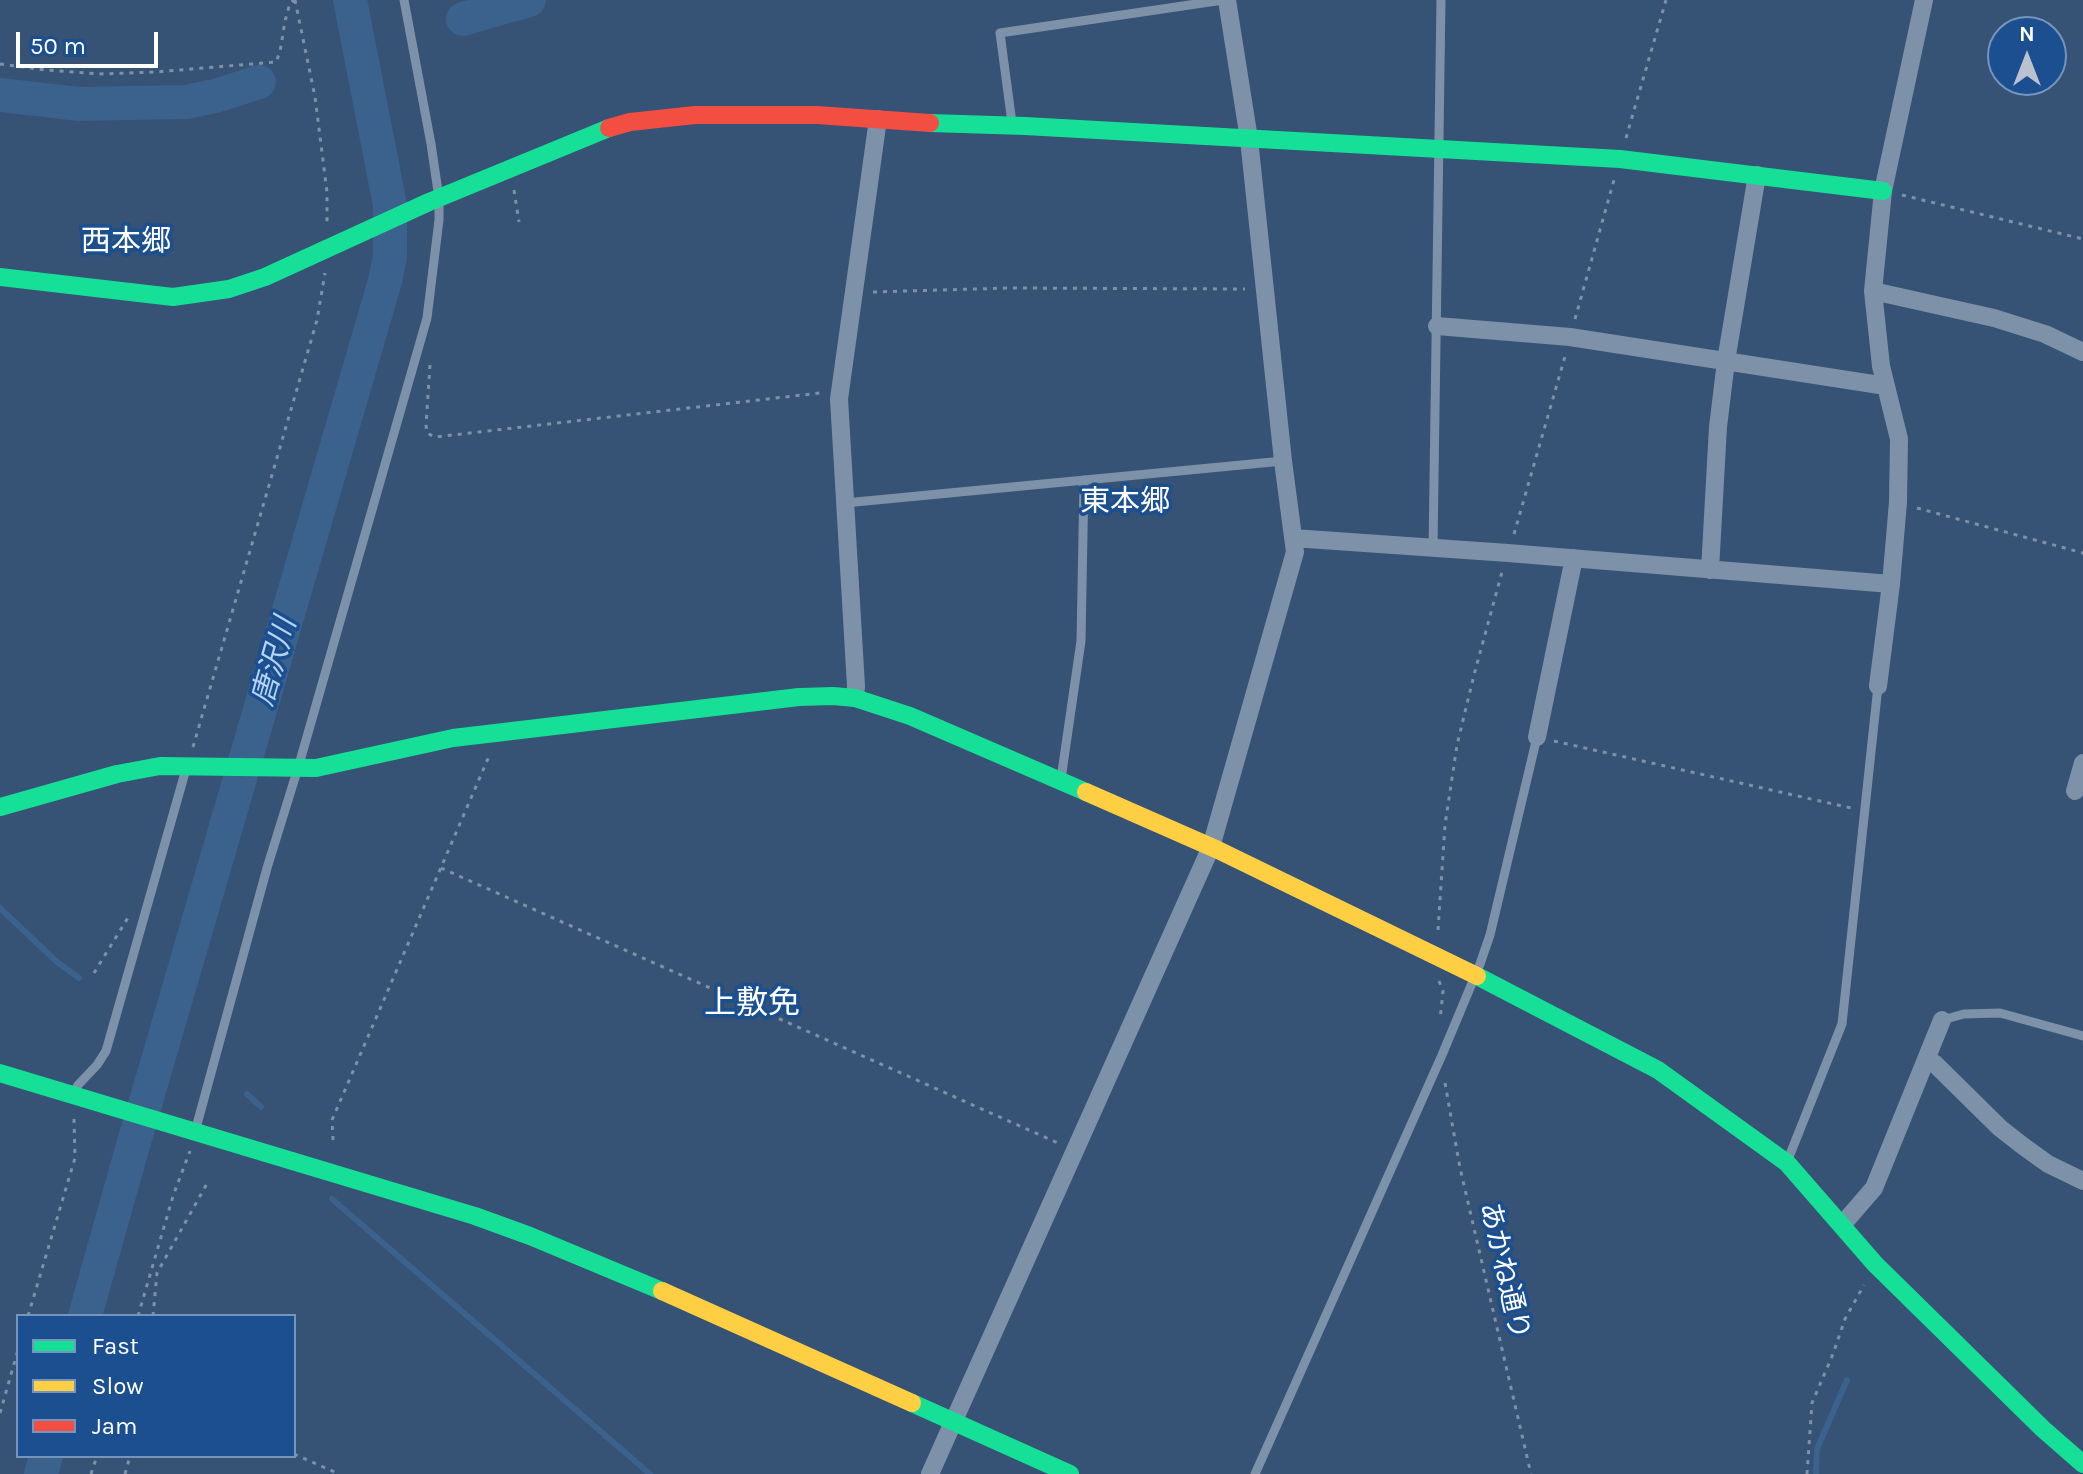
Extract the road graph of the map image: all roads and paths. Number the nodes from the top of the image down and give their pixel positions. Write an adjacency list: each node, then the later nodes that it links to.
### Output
1 (294, 0): 7 (path); 19 (path)
2 (404, 0): 16 (lane)
3 (1225, 0): 9 (lane); 10 (street)
4 (1441, 0): 12 (lane)
5 (1666, 0): 11 (path)
6 (1924, 0): 15 (street)
7 (0, 64)
8 (878, 119): 9 (street); 13 (street); 23 (street)
9 (1013, 125): 10 (street)
10 (1249, 139): 12 (street); 21 (street)
11 (1624, 146)
12 (1438, 150): 14 (street); 24 (lane)
13 (511, 168): 16 (street); 17 (path)
14 (1757, 175): 15 (street); 26 (street)
15 (1883, 191): 18 (path); 22 (street)
16 (434, 200): 19 (street); 47 (lane)
17 (519, 222)
18 (2083, 239)
19 (332, 247): 20 (street); 46 (path)
20 (0, 277)
21 (1265, 289): 23 (path); 30 (street)
22 (1873, 291): 25 (street); 28 (street)
23 (853, 292): 29 (street)
24 (1437, 326): 26 (street); 35 (lane)
25 (2083, 352)
26 (1726, 361): 28 (street); 39 (street)
27 (430, 366): 29 (path)
28 (1886, 386): 32 (street)
29 (840, 390): 33 (street)
30 (1283, 461): 31 (lane); 34 (street)
31 (1084, 480): 33 (lane); 48 (lane)
32 (1898, 502): 36 (path); 40 (street)
33 (845, 503): 42 (street)
34 (1293, 538): 35 (street); 52 (street)
35 (1433, 548): 37 (street)
36 (2083, 553)
37 (1574, 558): 39 (street); 44 (street)
38 (1504, 564): 55 (path)
39 (1710, 570): 40 (street)
40 (1891, 584): 41 (street)
41 (1878, 686): 51 (lane)
42 (855, 698): 43 (street); 48 (street)
43 (499, 732): 47 (street); 53 (path)
44 (1537, 737): 51 (path); 57 (lane)
45 (2083, 763): 49 (street)
46 (192, 766): 47 (street); 50 (street); 54 (lane)
47 (292, 768): 66 (lane)
48 (1060, 781): 52 (street)
49 (2075, 791)
50 (0, 807)
51 (1866, 812): 69 (lane)
52 (1211, 847): 57 (street); 68 (street)
53 (441, 868): 67 (path); 68 (path)
54 (151, 895): 56 (path); 65 (lane)
55 (1437, 943)
56 (94, 973)
57 (1475, 974): 69 (street); 87 (lane)
58 (1437, 977): 60 (path)
59 (1942, 1020): 61 (lane); 62 (street)
60 (1440, 1031)
61 (2083, 1036)
62 (1927, 1059): 71 (street); 72 (street)
63 (0, 1073): 65 (street)
64 (1444, 1075): 88 (path, あかね通り)
65 (77, 1096): 66 (street); 76 (path)
66 (192, 1131): 74 (path); 81 (street)
67 (333, 1140)
68 (1075, 1151): 81 (street)
69 (1787, 1163): 72 (street)
70 (209, 1180): 75 (path)
71 (2083, 1181)
72 (1842, 1225): 73 (street)
73 (1875, 1264): 83 (street); 89 (path)
74 (151, 1270): 75 (path); 77 (path)
75 (157, 1273): 78 (path)
76 (29, 1314)
77 (139, 1314)
78 (153, 1314)
79 (16, 1357): 80 (path)
80 (0, 1413)
81 (954, 1421): 85 (street); 86 (street)
82 (296, 1455): 84 (path)
83 (2083, 1464)
84 (339, 1474)
85 (930, 1474)
86 (1070, 1474)
87 (1255, 1474)
88 (1531, 1474)
89 (1807, 1474)

